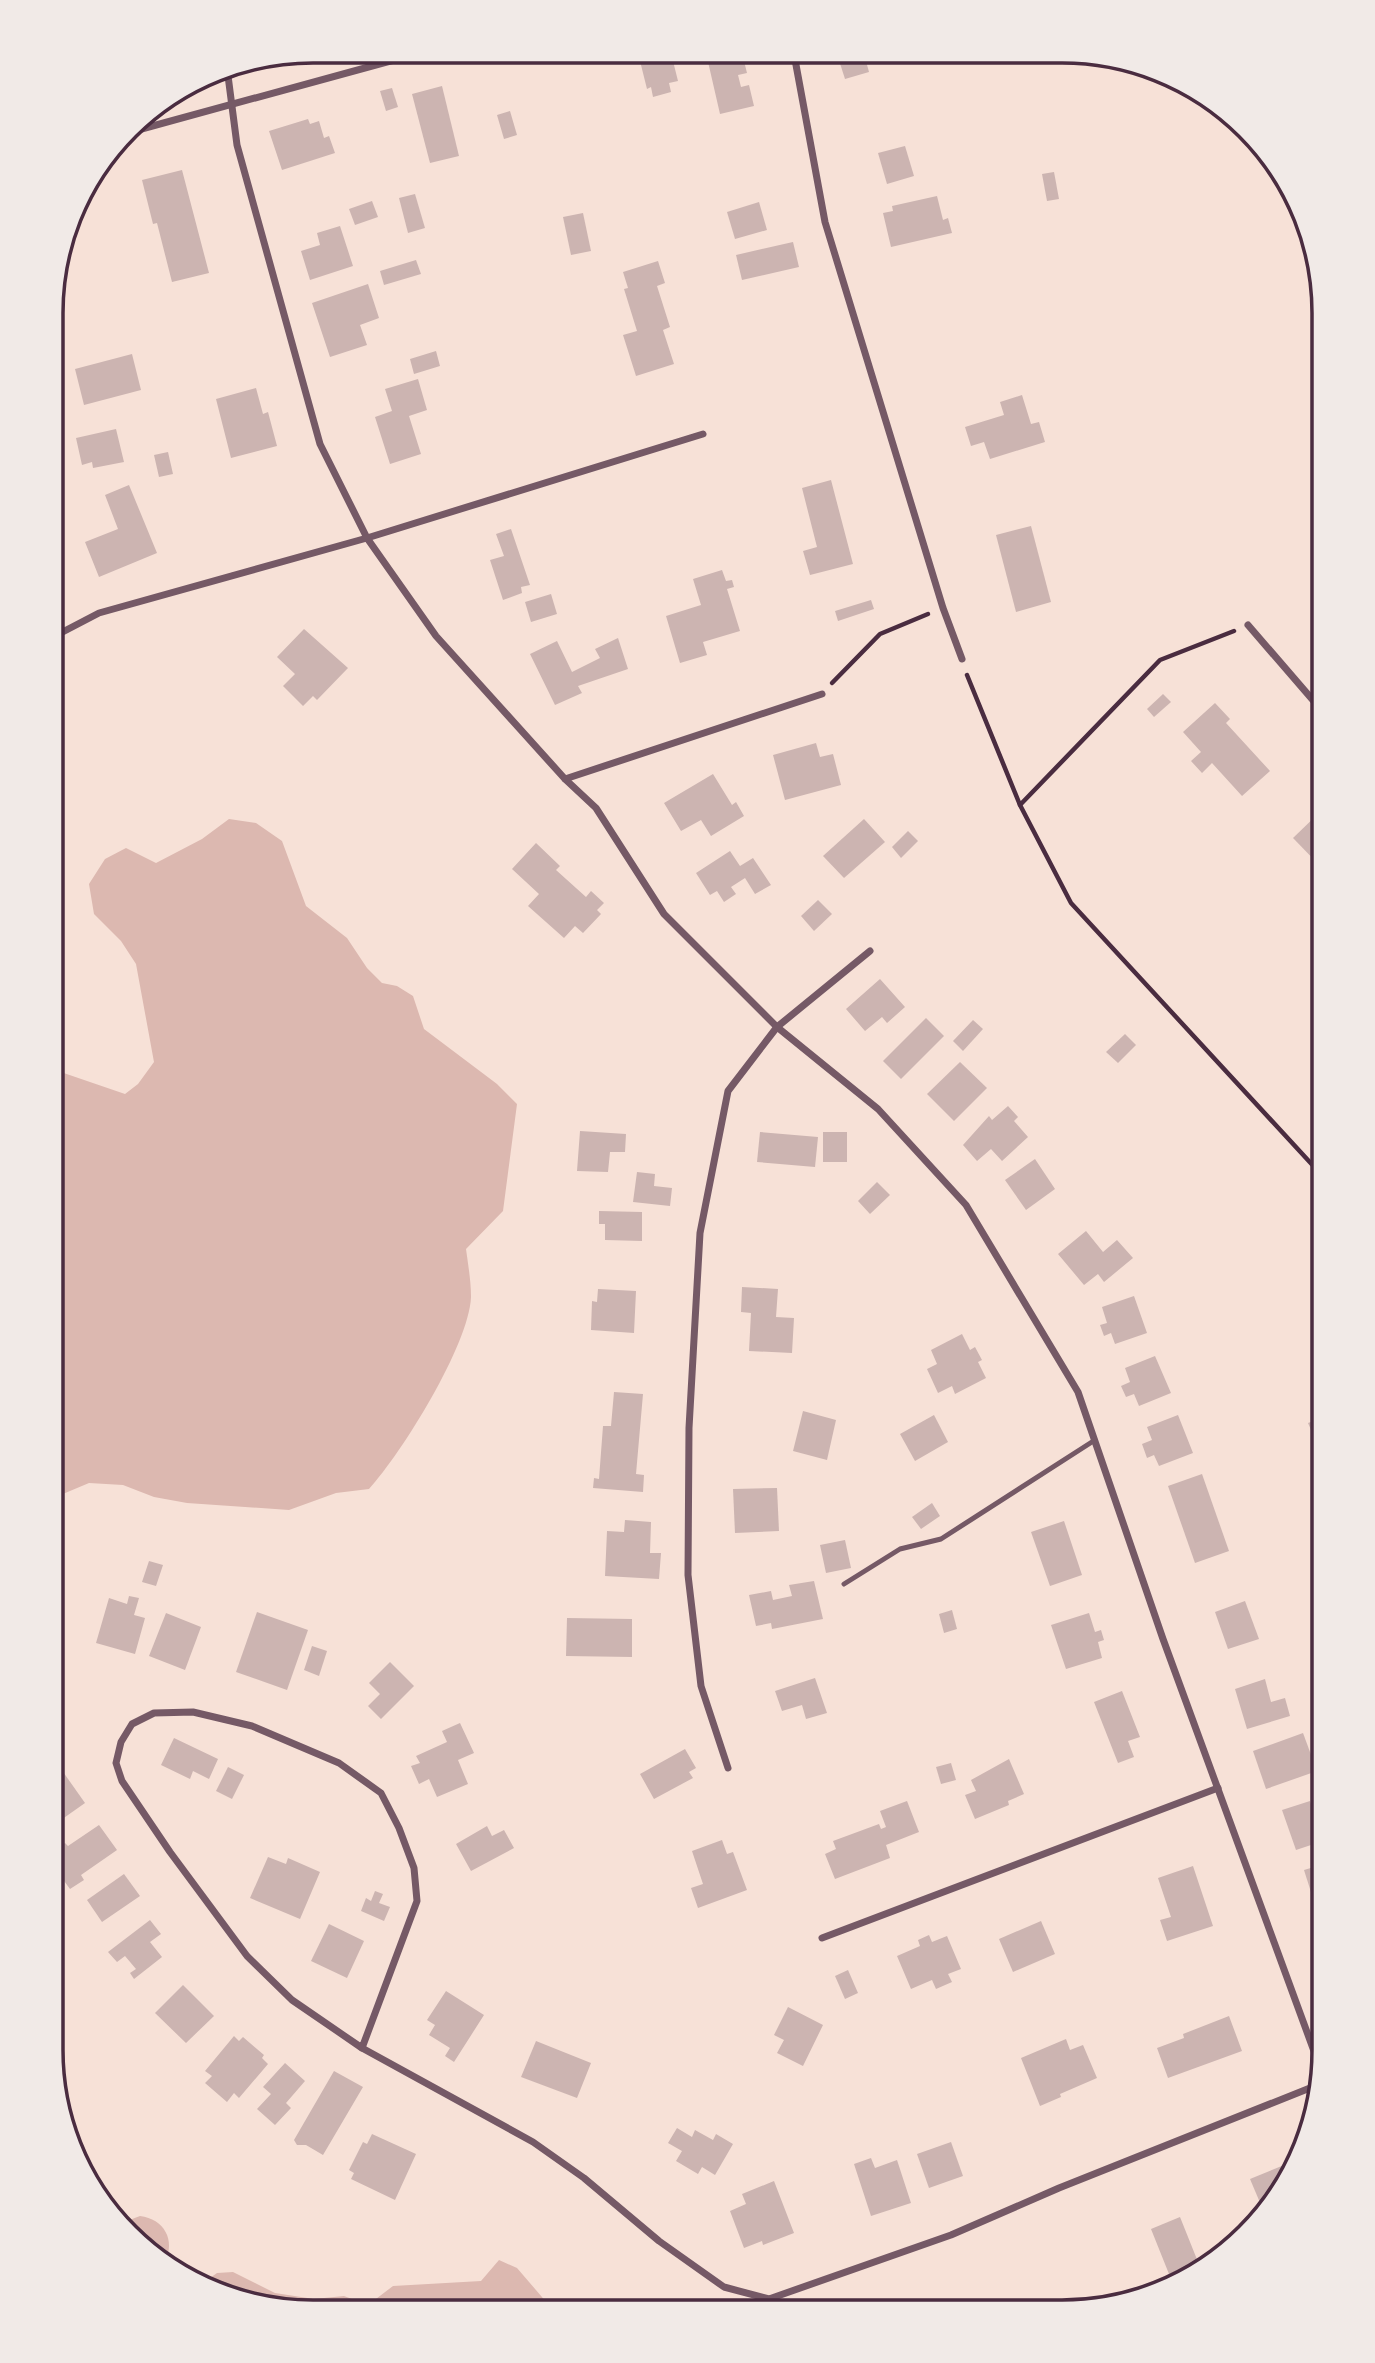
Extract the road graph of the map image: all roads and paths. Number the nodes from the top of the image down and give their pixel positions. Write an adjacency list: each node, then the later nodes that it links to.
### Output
1 (796, 63): 8 (street)
2 (381, 64): 4 (street)
3 (228, 78): 4 (street)
4 (232, 106): 5 (street); 7 (street)
5 (144, 129)
6 (702, 434): 7 (street)
7 (367, 538): 10 (street); 14 (street)
8 (943, 608): 11 (street); 12 (path)
9 (1248, 625): 13 (street); 15 (path)
10 (63, 631)
11 (962, 659): 15 (path)
12 (822, 694): 14 (street)
13 (1312, 699)
14 (565, 779): 17 (street)
15 (1020, 805): 18 (path)
16 (870, 951): 17 (street)
17 (777, 1027): 19 (street); 21 (street)
18 (1312, 1164)
19 (1095, 1440): 20 (lane); 22 (street)
20 (844, 1584)
21 (728, 1769)
22 (1218, 1788): 23 (street); 24 (street)
23 (822, 1938)
24 (1312, 2046)
25 (362, 2048): 25 (street); 26 (street)
26 (1309, 2088)

